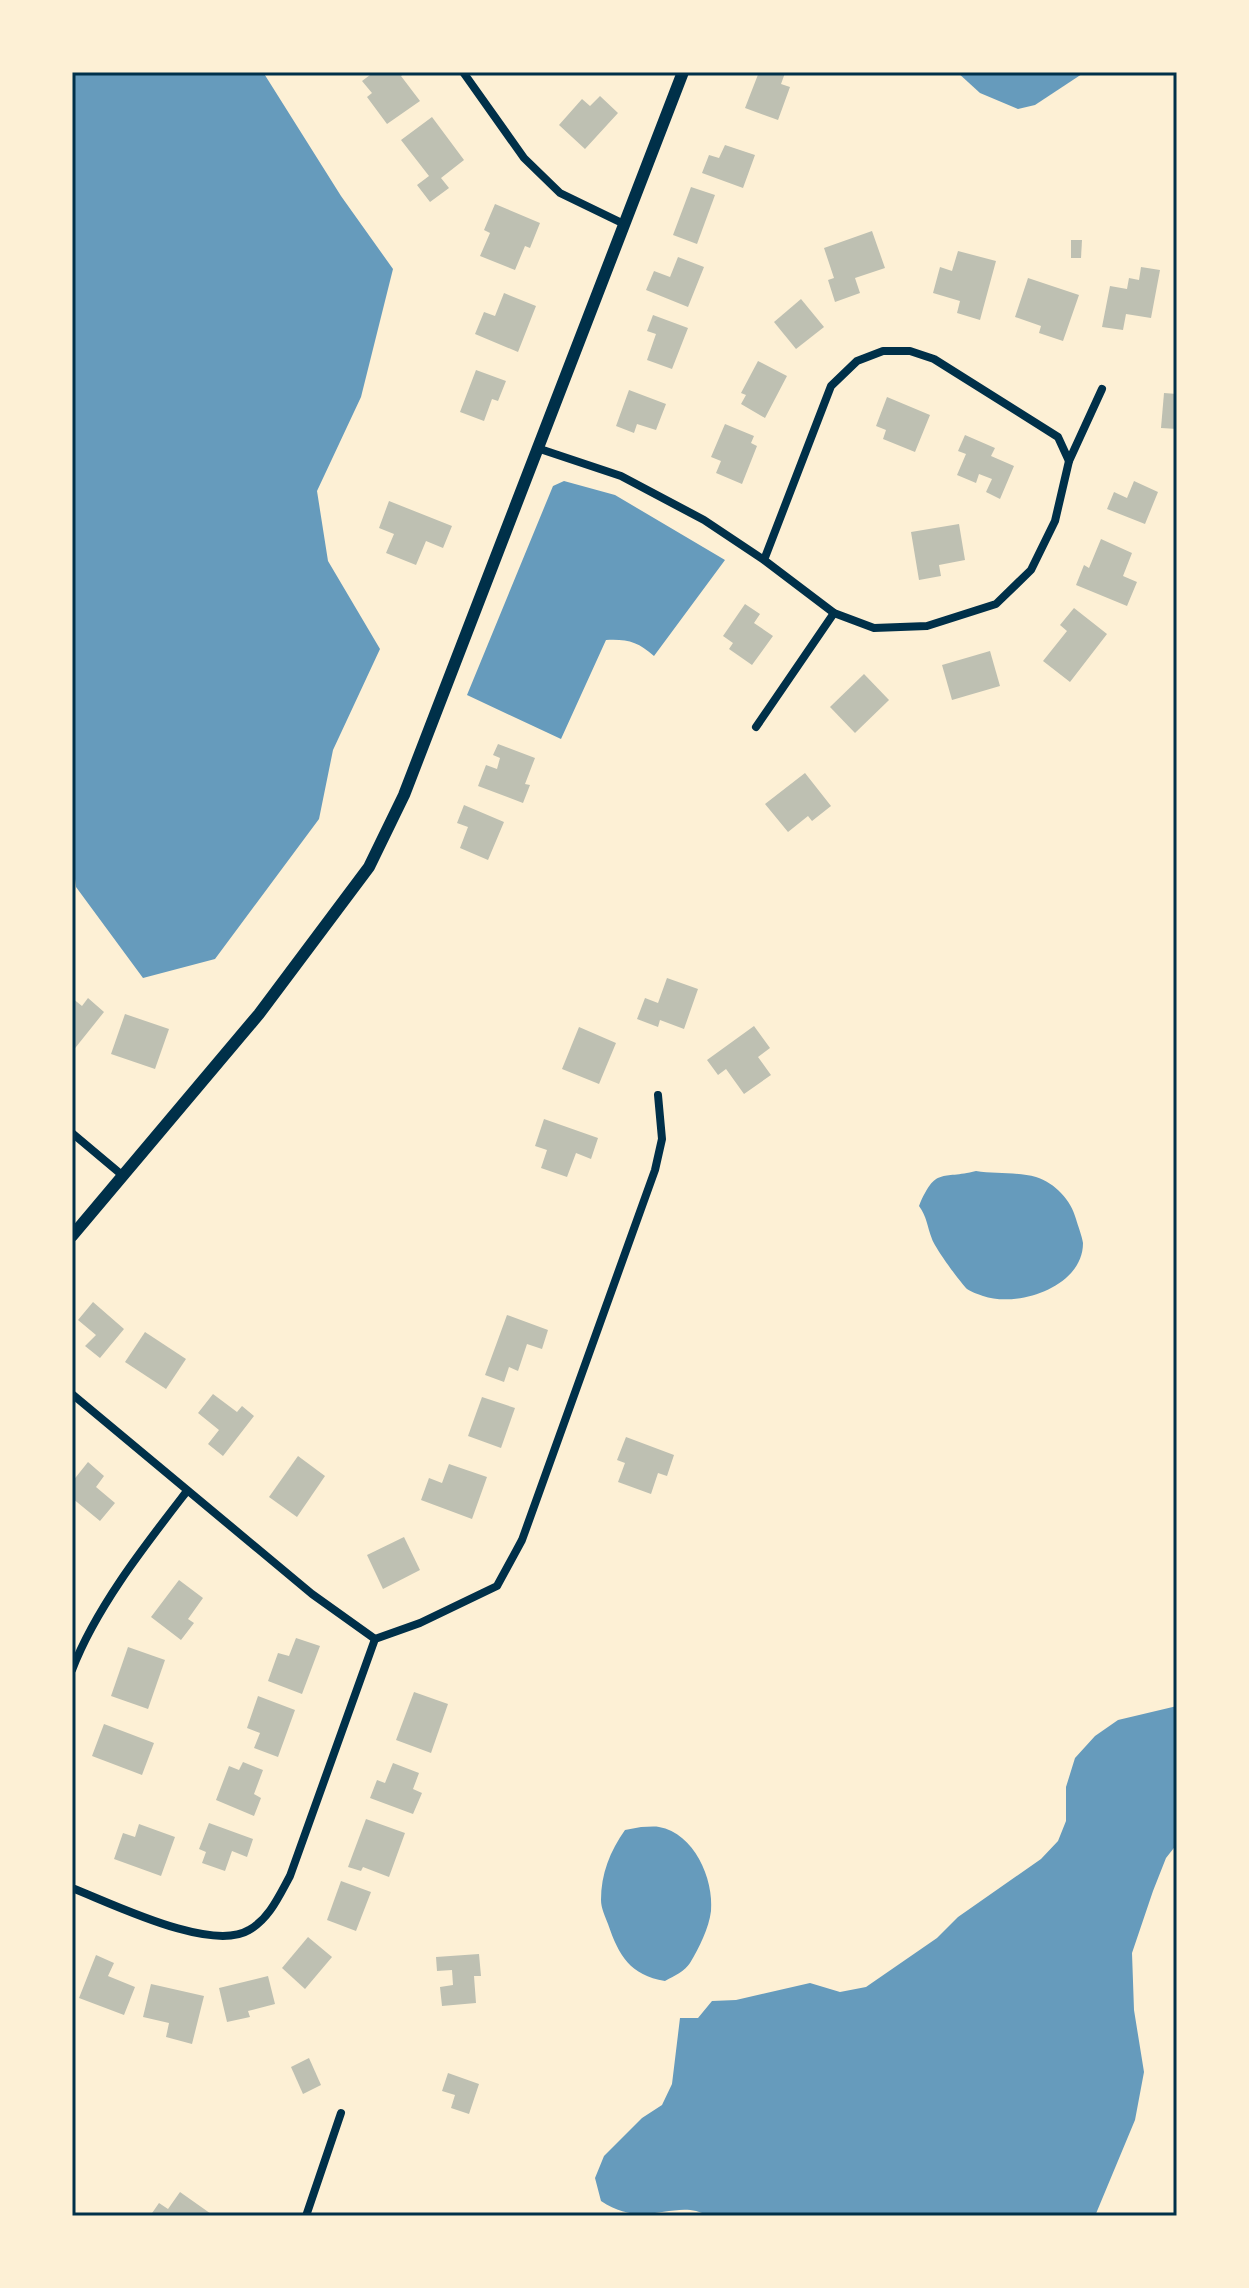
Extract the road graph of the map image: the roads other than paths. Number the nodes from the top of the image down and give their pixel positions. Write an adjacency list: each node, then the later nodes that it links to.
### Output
1 (463, 72): 3 (street)
2 (683, 72): 3 (street)
3 (624, 224): 5 (street)
4 (1102, 389): 6 (street)
5 (537, 448): 7 (street); 12 (street)
6 (1069, 461): 7 (street); 8 (street)
7 (764, 560): 8 (street)
8 (834, 613): 9 (street)
9 (756, 727)
10 (658, 1095): 16 (street)
11 (72, 1133): 12 (street)
12 (122, 1175): 13 (street)
13 (72, 1236)
14 (72, 1394): 15 (street)
15 (187, 1491): 16 (street); 17 (street)
16 (375, 1639): 18 (street)
17 (72, 1670)
18 (72, 1888)
19 (341, 2113): 20 (street)
20 (306, 2216)

